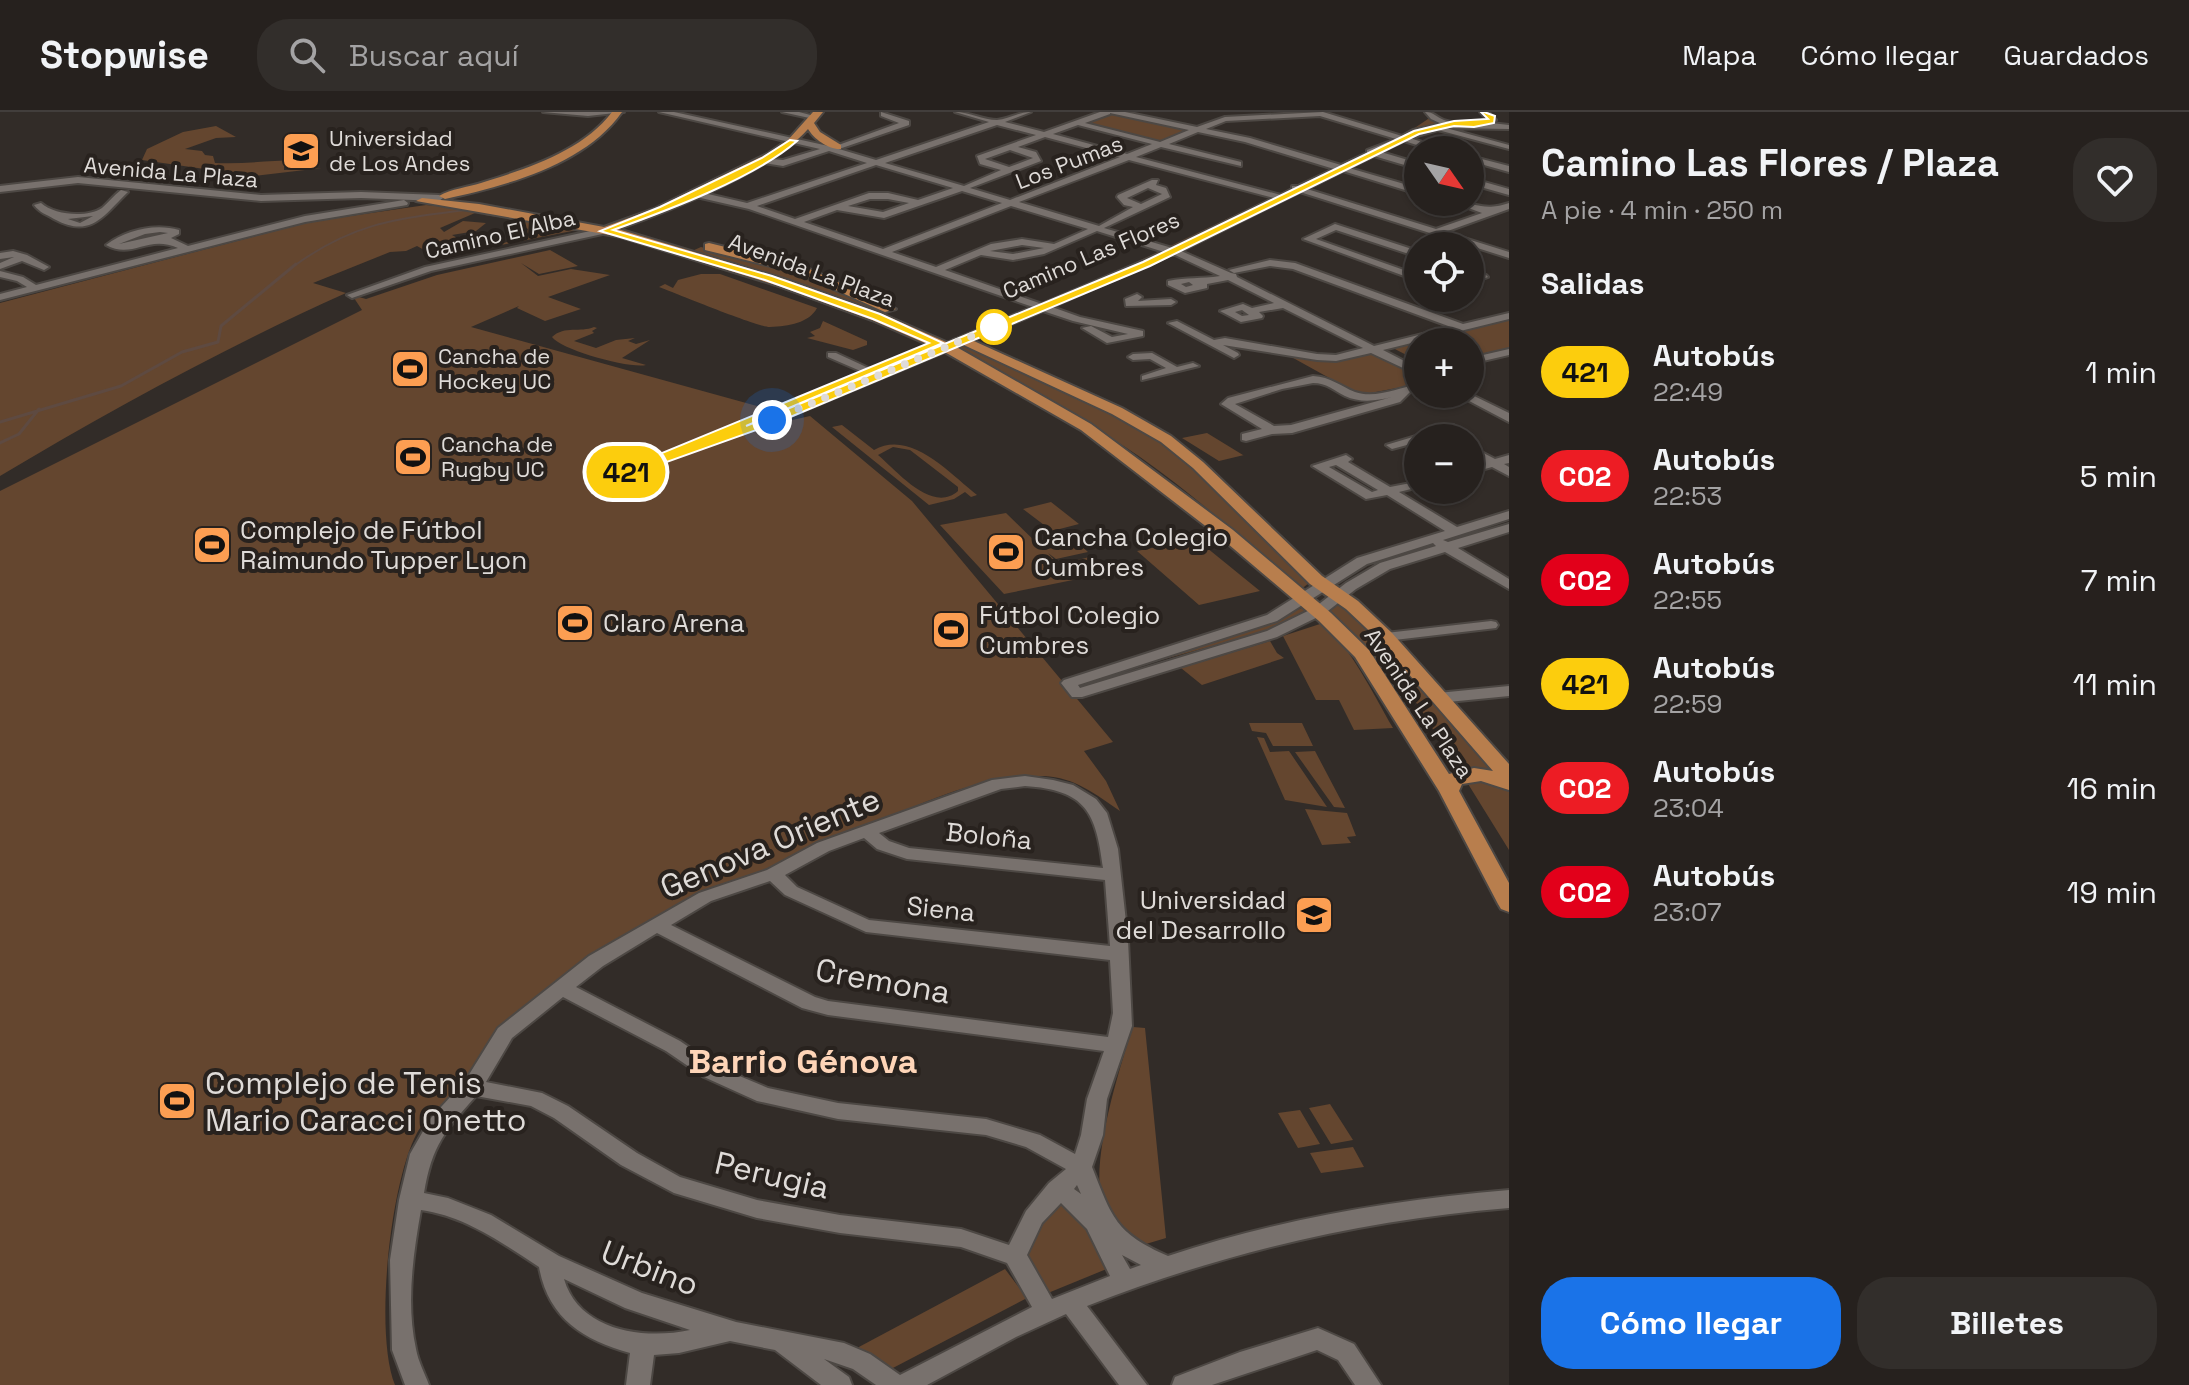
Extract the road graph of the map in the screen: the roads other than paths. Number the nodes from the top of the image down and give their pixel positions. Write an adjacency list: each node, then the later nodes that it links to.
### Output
1 (547, 112): 2 (street)
2 (618, 112): 67 (main road)
3 (627, 112): 64 (main road)
4 (663, 112): 29 (street)
5 (680, 112): 29 (street)
6 (786, 112): 16 (street)
7 (959, 112): 18 (street)
8 (1027, 112): 18 (street)
9 (1107, 112): 20 (street)
10 (1114, 112): 26 (street)
11 (1360, 112): 19 (street)
12 (1485, 112): 17 (street); 23 (street)
13 (884, 113): 27 (street); 27 (street)
14 (1316, 113): 19 (street); 26 (street, Los Pumas)
15 (1428, 113): 21 (street, Camino Las Flores); 22 (street)
16 (813, 117): 29 (main road, Camino El Alba); 35 (main road)
17 (1509, 120)
18 (997, 122): 28 (street); 42 (street)
19 (1343, 122): 30 (street)
20 (1077, 123): 28 (street); 32 (street)
21 (1419, 123): 24 (street); 30 (street, Camino Las Flores)
22 (1454, 124): 23 (street); 24 (street, Camino Las Flores)
23 (1478, 124): 25 (street)
24 (1435, 127): 30 (street, Camino Las Flores); 34 (street)
25 (1509, 127)
26 (1202, 130): 32 (street, Los Pumas); 36 (street)
27 (883, 132): 35 (street)
28 (1043, 134): 33 (street); 39 (street)
29 (796, 137): 35 (street); 41 (main road, Camino El Alba)
30 (1398, 138): 31 (street); 37 (street, Camino Las Flores)
31 (1404, 140)
32 (1164, 145): 39 (street, Los Pumas); 45 (street)
33 (1008, 147): 49 (street); 49 (street)
34 (1509, 147)
35 (833, 148): 41 (street); 42 (street)
36 (1276, 148): 38 (street); 47 (street)
37 (1369, 152): 43 (street); 46 (street, Camino Las Flores); 47 (street, Camino Las Flores)
38 (1260, 153)
39 (1131, 157): 50 (street); 70 (street, Los Pumas)
40 (1249, 158): 45 (street)
41 (764, 160): 61 (main road, Camino El Alba)
42 (879, 161): 55 (street); 73 (street)
43 (1404, 162)
44 (1484, 162): 48 (street)
45 (1238, 164): 51 (street)
46 (1344, 168): 47 (street, Camino Las Flores); 56 (street)
47 (1330, 169): 57 (street, Camino Las Flores)
48 (1509, 169)
49 (1010, 170): 55 (street)
50 (1183, 171): 51 (street); 52 (street)
51 (1207, 178): 62 (street)
52 (1147, 185): 76 (street); 76 (street)
53 (1484, 185): 60 (street)
54 (34, 186): 58 (street, Avenida La Plaza); 59 (street, Avenida La Plaza); 65 (street, Avenida La Plaza)
55 (965, 187): 70 (street); 71 (street)
56 (1404, 187)
57 (1295, 188): 62 (street, Camino Las Flores); 63 (street, Camino Las Flores); 83 (street)
58 (0, 192)
59 (130, 192): 65 (street, Avenida La Plaza); 72 (street)
60 (1509, 192)
61 (695, 194): 73 (street); 84 (main road, Camino El Alba)
62 (1272, 195): 63 (street); 93 (street, Camino Las Flores)
63 (1283, 198): 93 (street, Camino Las Flores)
64 (453, 199): 67 (main road); 84 (main road, Avenida La Plaza)
65 (248, 200): 68 (street, Avenida La Plaza)
66 (381, 200): 67 (street, Avenida La Plaza); 68 (street, Avenida La Plaza); 68 (street, Avenida La Plaza); 69 (street); 92 (street)
67 (438, 200): 69 (main road, Avenida La Plaza); 84 (main road, Avenida La Plaza)
68 (276, 201)
69 (422, 201)
70 (1016, 202): 82 (street); 95 (street, Los Pumas)
71 (921, 203): 75 (street); 75 (street)
72 (38, 205)
73 (747, 206): 81 (street)
74 (1509, 206): 78 (street)
75 (835, 207): 81 (street)
76 (1143, 207): 82 (street)
77 (1484, 211): 78 (street)
78 (1491, 213): 79 (street); 85 (street)
79 (1509, 218)
80 (143, 221): 86 (street)
81 (794, 222): 95 (street)
82 (1100, 226): 90 (street); 93 (street)
83 (1424, 228): 85 (street); 87 (street)
84 (611, 229): 89 (main road, Avenida La Plaza); 94 (main road, Avenida La Plaza); 110 (street, Camino El Alba)
85 (1437, 232)
86 (167, 234): 88 (street); 92 (street)
87 (1403, 241): 101 (street)
88 (107, 244)
89 (697, 244): 94 (main road); 116 (main road, Avenida La Plaza)
90 (1054, 247): 96 (street); 96 (street)
91 (1484, 247): 98 (street)
92 (190, 248): 108 (street)
93 (1172, 248): 105 (street); 107 (street, Camino Las Flores); 115 (street, Camino Las Flores)
94 (683, 251): 118 (main road, Avenida La Plaza)
95 (884, 252): 103 (street)
96 (981, 252): 103 (street)
97 (15, 253): 99 (street); 102 (street); 104 (street)
98 (1509, 255)
99 (0, 256)
100 (1377, 256): 101 (street)
101 (1365, 260): 106 (street)
102 (44, 267)
103 (937, 270): 115 (street)
104 (1, 272): 108 (street); 109 (street)
105 (1233, 273): 112 (street); 114 (street); 123 (street); 129 (street)
106 (1404, 273)
107 (1106, 281): 113 (street); 115 (street, Camino Las Flores)
108 (35, 288): 109 (street)
109 (22, 291): 111 (street)
110 (352, 295)
111 (0, 297)
112 (1202, 298)
113 (1171, 302)
114 (1286, 304): 119 (street); 129 (street)
115 (1038, 305): 120 (street); 126 (street, Camino Las Flores)
116 (893, 311): 118 (main road); 126 (main road, Avenida La Plaza)
117 (1509, 316): 121 (street)
118 (877, 317): 126 (main road, Avenida La Plaza)
119 (1247, 318)
120 (1077, 319): 125 (street); 125 (street)
121 (1494, 320): 123 (street); 124 (street)
122 (1173, 323): 127 (street)
123 (1461, 327): 129 (street)
124 (1509, 327)
125 (1111, 341): 139 (street)
126 (950, 342): 138 (street, Camino Las Flores); 141 (main road, Avenida La Plaza); 143 (main road, Avenida La Plaza); 146 (street, Camino Las Flores)
127 (1212, 344): 128 (street); 132 (street)
128 (1269, 347): 129 (street); 132 (street)
129 (1378, 348): 133 (street); 136 (street)
130 (1509, 352): 134 (street)
131 (832, 355): 138 (street)
132 (1234, 355): 135 (street)
133 (1404, 358)
134 (1484, 358)
135 (1215, 360)
136 (1404, 364)
137 (1193, 366): 139 (street)
138 (869, 371): 146 (street, Camino Las Flores)
139 (1167, 373): 140 (street)
140 (1146, 378)
141 (1063, 387): 143 (main road); 165 (main road, Avenida La Plaza)
142 (1404, 394): 145 (street)
143 (1036, 397): 167 (main road, Avenida La Plaza)
144 (1484, 397): 148 (street)
145 (1381, 400): 151 (street); 151 (street)
146 (802, 403): 149 (street, Camino Las Flores)
147 (1484, 405): 150 (street)
148 (1509, 409)
149 (766, 418)
150 (1509, 418)
151 (1272, 430): 152 (street)
152 (1246, 437)
153 (1404, 442): 154 (street)
154 (1392, 445)
155 (1484, 458): 157 (street)
156 (1509, 459): 157 (street)
157 (1493, 463): 158 (street); 159 (street)
158 (1484, 465)
159 (1509, 472)
160 (1404, 487): 161 (street)
161 (1390, 491): 162 (street); 162 (street); 166 (street)
162 (1370, 496): 163 (street)
163 (1352, 501)
164 (1507, 521): 166 (street); 169 (street)
165 (1261, 528): 167 (main road); 171 (main road, Avenida La Plaza)
166 (1455, 531): 168 (street)
167 (1227, 534): 173 (main road, Avenida La Plaza)
168 (1433, 537): 169 (street); 171 (street)
169 (1445, 546): 170 (street); 172 (street)
170 (1509, 585)
171 (1323, 586): 172 (main road, Avenida La Plaza); 173 (street)
172 (1339, 596): 173 (street); 175 (main road, Avenida La Plaza)
173 (1311, 606): 176 (street); 181 (main road, Avenida La Plaza)
174 (1491, 625): 175 (street)
175 (1386, 637): 178 (main road, Avenida La Plaza)
176 (1073, 688)
177 (1509, 691): 178 (street)
178 (1438, 698): 179 (main road, Avenida La Plaza)
179 (1505, 767)
180 (1509, 784): 181 (main road)
181 (1449, 791): 185 (main road, Avenida La Plaza)
182 (867, 832): 183 (street, Genova Oriente); 184 (street, Boloña); 184 (street, Genova Oriente)
183 (773, 874): 186 (street, Genova Oriente); 187 (street, Siena)
184 (1112, 875): 187 (street)
185 (1509, 904)
186 (656, 925): 188 (street, Genova Oriente); 189 (street, Cremona)
187 (1119, 954): 189 (street)
188 (564, 989): 190 (street, Genova Oriente); 191 (street)
189 (1116, 1045): 191 (street)
190 (472, 1087): 194 (street, Genova Oriente); 195 (street, Perugia)
191 (1081, 1167): 192 (street); 197 (street)
192 (1057, 1189): 195 (street); 198 (street)
193 (1509, 1199): 197 (street)
194 (410, 1200): 196 (street, Urbino); 204 (street, Genova Oriente)
195 (1015, 1256): 200 (street)
196 (549, 1262): 201 (street, Urbino); 203 (street, Urbino)
197 (1166, 1266): 198 (street)
198 (1125, 1280): 199 (street)
199 (1070, 1301): 200 (street); 209 (street)
200 (1047, 1312): 208 (street)
201 (729, 1331): 202 (street, Urbino); 203 (street, Urbino)
202 (780, 1341): 206 (street, Urbino); 207 (street, Urbino)
203 (643, 1345): 205 (street)
204 (417, 1385)
205 (638, 1385)
206 (840, 1385)
207 (894, 1385)
208 (904, 1385)
209 (1135, 1385)
210 (1184, 1385): 211 (street)
211 (1369, 1385)

